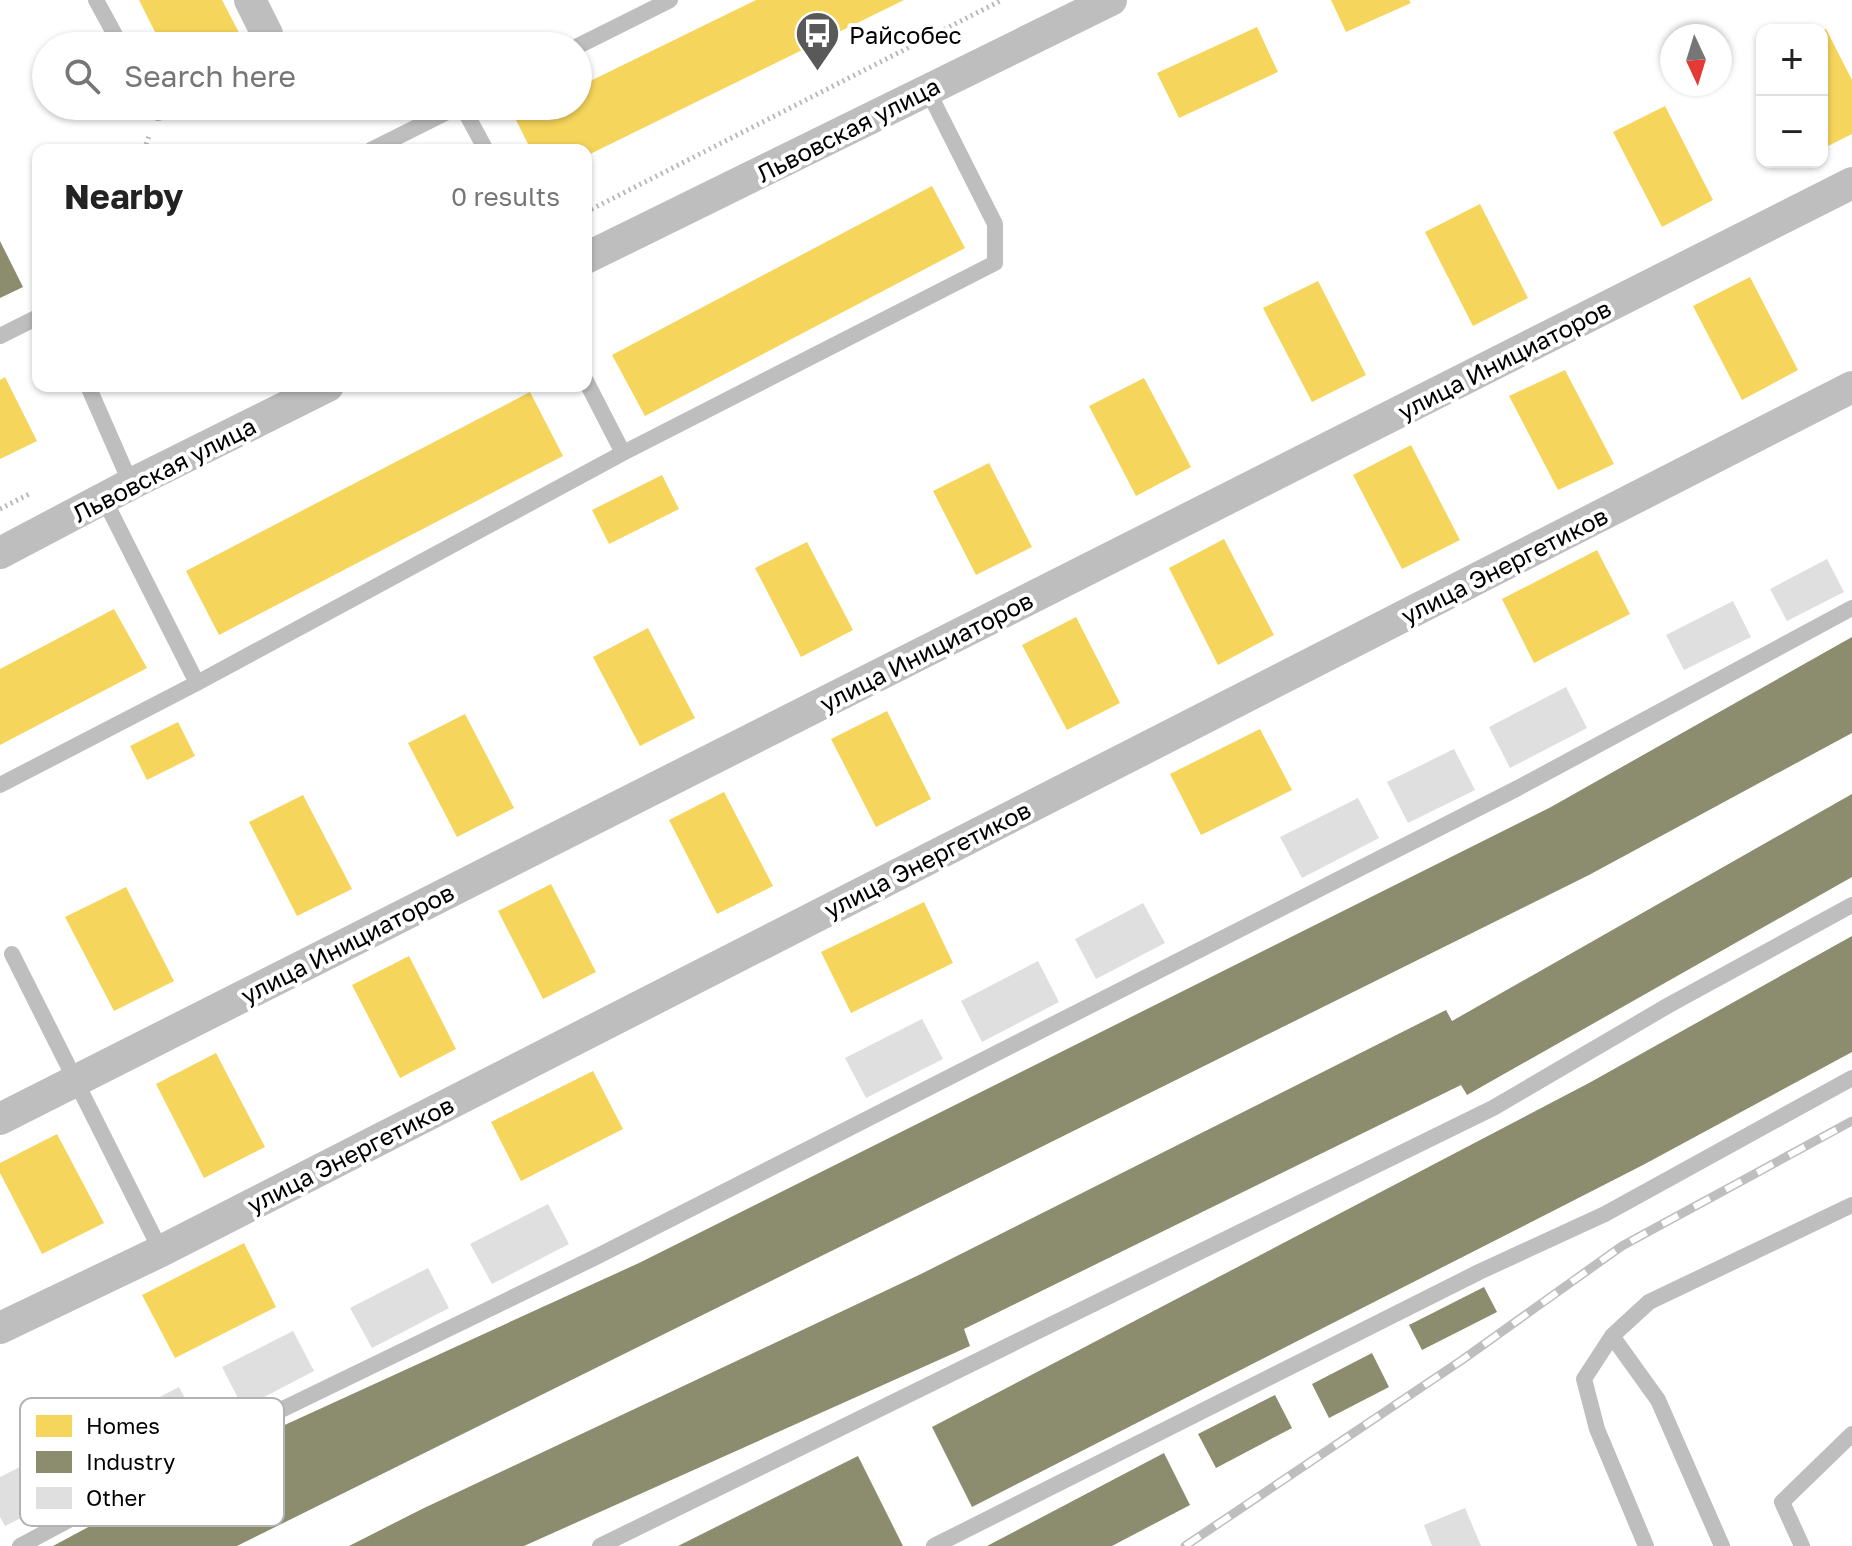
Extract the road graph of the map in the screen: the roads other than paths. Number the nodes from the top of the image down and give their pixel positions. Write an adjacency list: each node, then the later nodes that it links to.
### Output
1 (96, 0): 5 (lane)
2 (250, 0): 6 (street)
3 (670, 0): 7 (lane)
4 (1111, 0): 8 (street, Львовская улица)
5 (113, 32)
6 (266, 32)
7 (592, 39)
8 (927, 89): 14 (street, Львовская улица); 21 (lane)
9 (432, 120): 11 (lane)
10 (468, 120): 12 (lane)
11 (383, 144)
12 (482, 144)
13 (1852, 183): 30 (street, улица Инициаторов)
14 (592, 255)
15 (32, 320): 16 (lane)
16 (0, 336)
17 (1852, 387): 33 (street, улица Энергетиков)
18 (90, 392): 22 (lane)
19 (316, 392): 22 (street, Львовская улица)
20 (592, 392): 21 (lane)
21 (623, 453): 25 (lane)
22 (117, 491): 23 (street, Львовская улица); 25 (lane)
23 (0, 553)
24 (1852, 608): 36 (lane)
25 (197, 683): 26 (lane)
26 (0, 785)
27 (1852, 905): 40 (lane)
28 (12, 954): 30 (lane)
29 (1852, 1078): 41 (lane)
30 (74, 1081): 31 (street, улица Инициаторов); 33 (lane)
31 (0, 1119)
32 (1852, 1205): 35 (lane)
33 (161, 1251): 34 (street, улица Энергетиков)
34 (0, 1328)
35 (1612, 1336): 42 (lane); 43 (lane)
36 (284, 1408)
37 (1852, 1434): 44 (lane)
38 (58, 1526): 39 (lane)
39 (20, 1546)
40 (600, 1546)
41 (934, 1546)
42 (1646, 1546)
43 (1722, 1546)
44 (1802, 1546)

